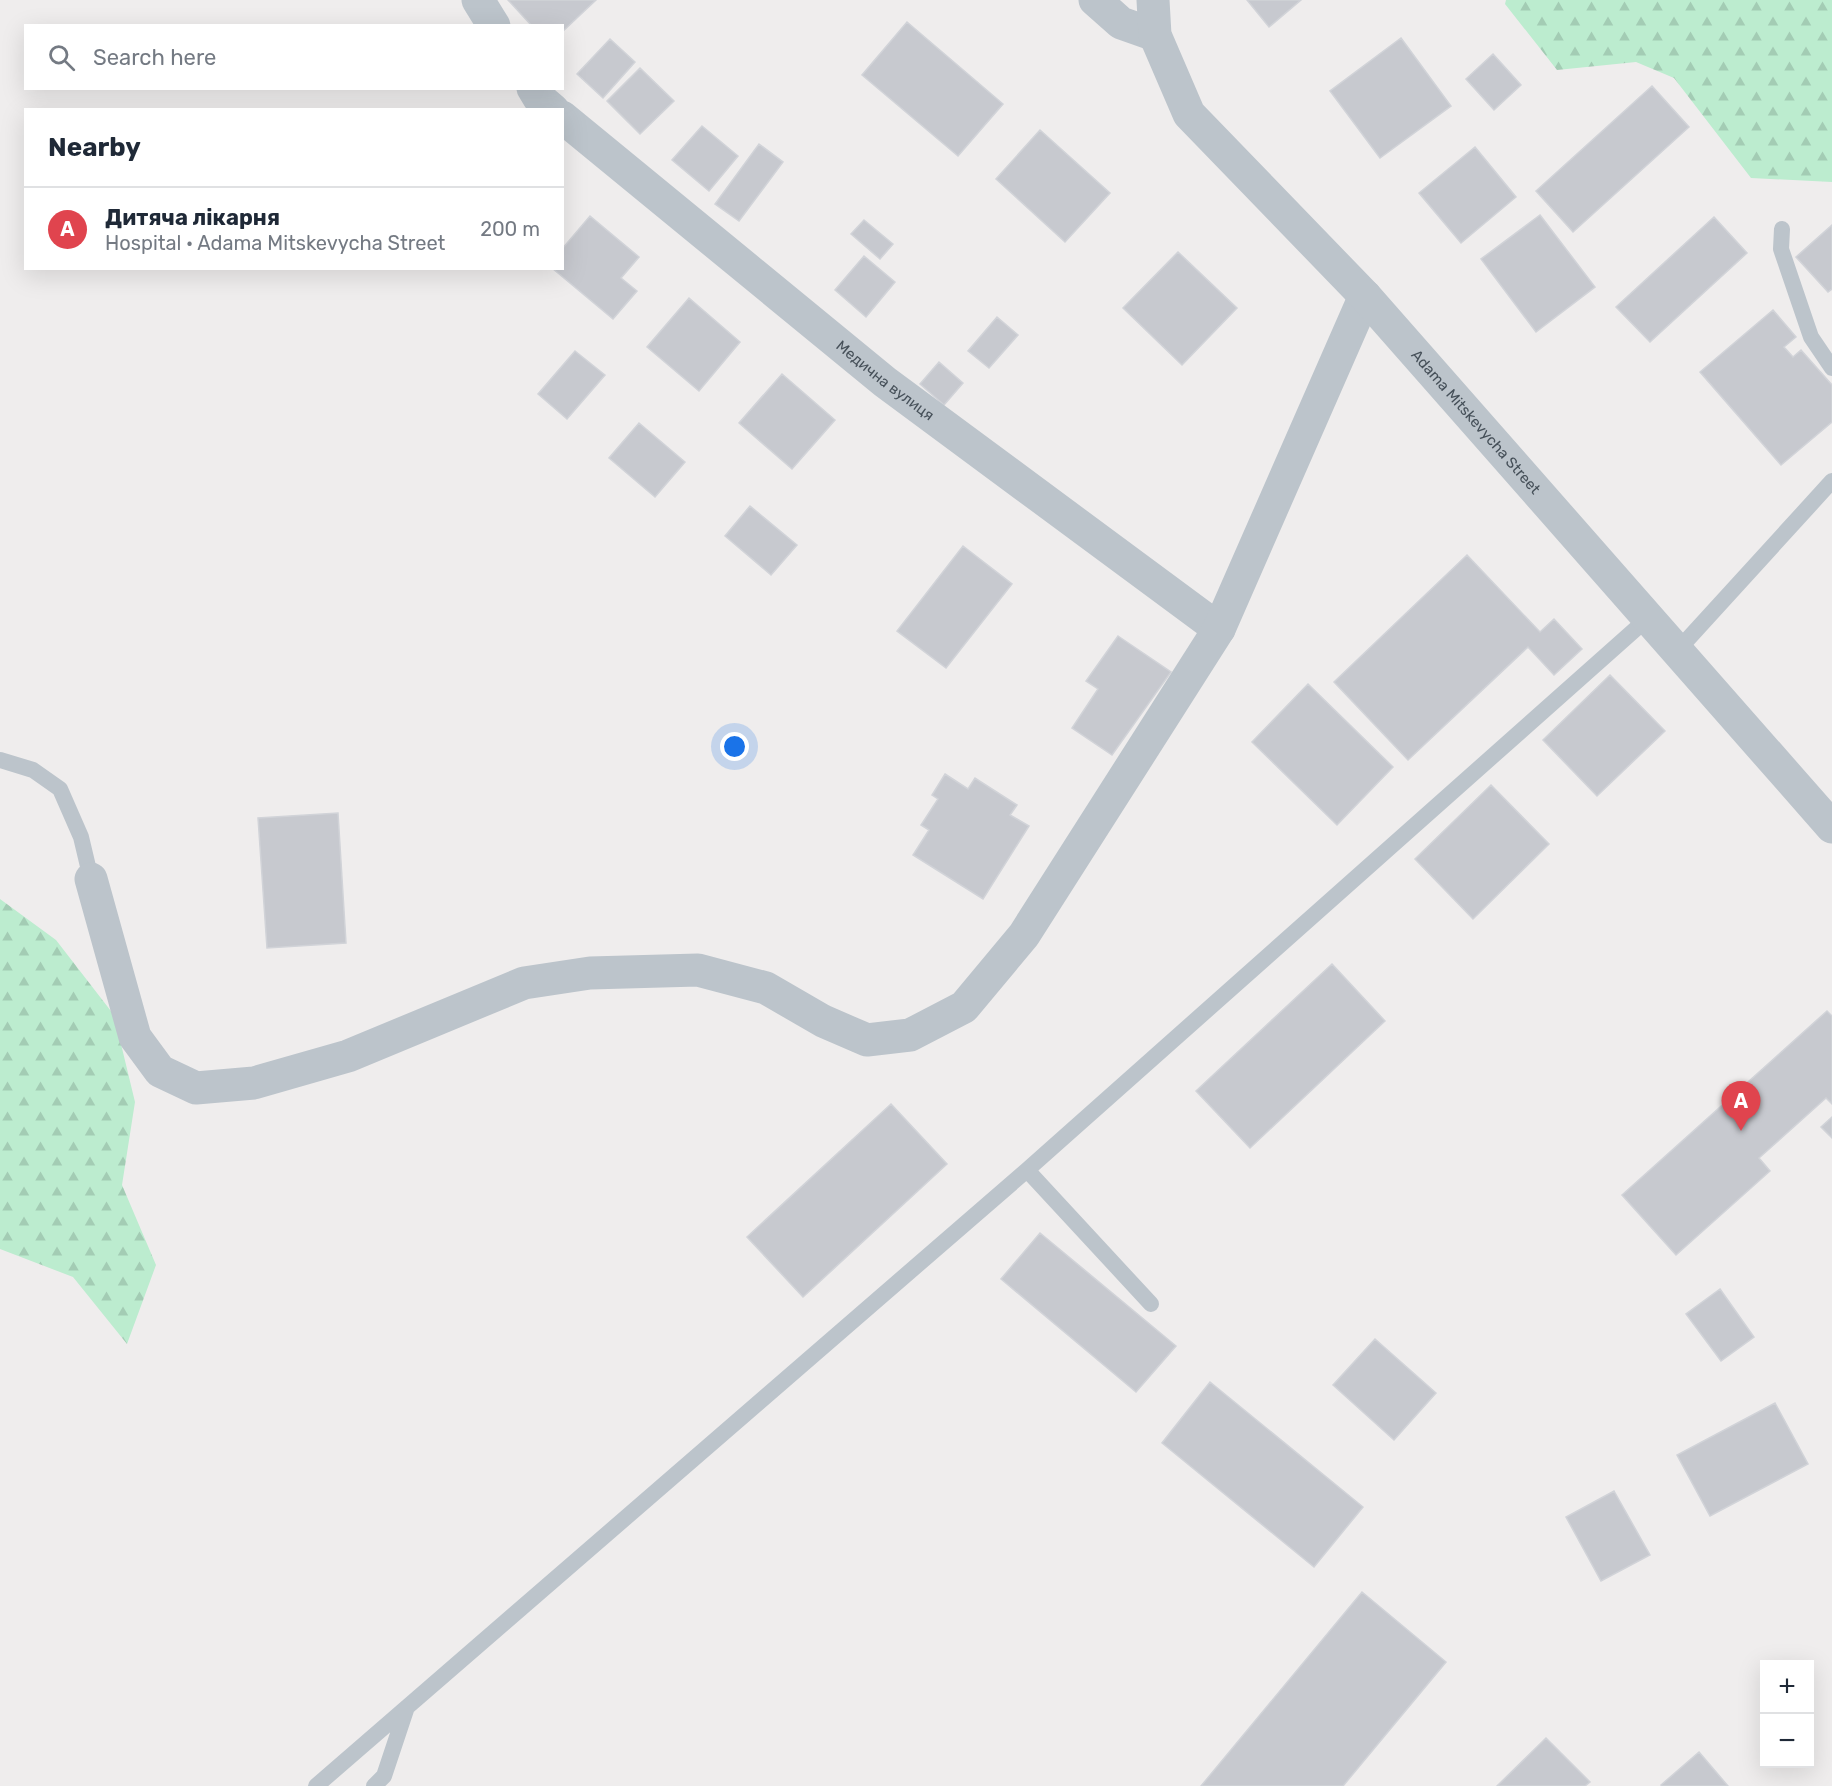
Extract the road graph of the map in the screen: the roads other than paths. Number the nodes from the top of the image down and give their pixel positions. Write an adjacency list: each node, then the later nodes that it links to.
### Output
1 (478, 0): 4 (street)
2 (1095, 0): 5 (street)
3 (1153, 0): 5 (street, Adama Mitskevycha Street)
4 (493, 24)
5 (1155, 35): 10 (street, Adama Mitskevycha Street)
6 (534, 90): 7 (street)
7 (551, 108)
8 (564, 119): 14 (street, Медична вулиця)
9 (1782, 229): 11 (lane)
10 (1365, 296): 13 (street, Adama Mitskevycha Street); 14 (street)
11 (1832, 368)
12 (1832, 481): 15 (lane)
13 (1648, 618): 15 (street, Adama Mitskevycha Street); 19 (lane)
14 (1219, 629): 18 (street)
15 (1677, 651): 17 (street, Adama Mitskevycha Street)
16 (0, 760): 18 (lane)
17 (1832, 827)
18 (91, 879)
19 (1027, 1170): 20 (lane); 21 (lane)
20 (1151, 1304)
21 (407, 1707): 22 (lane); 23 (lane)
22 (316, 1786)
23 (374, 1786)

